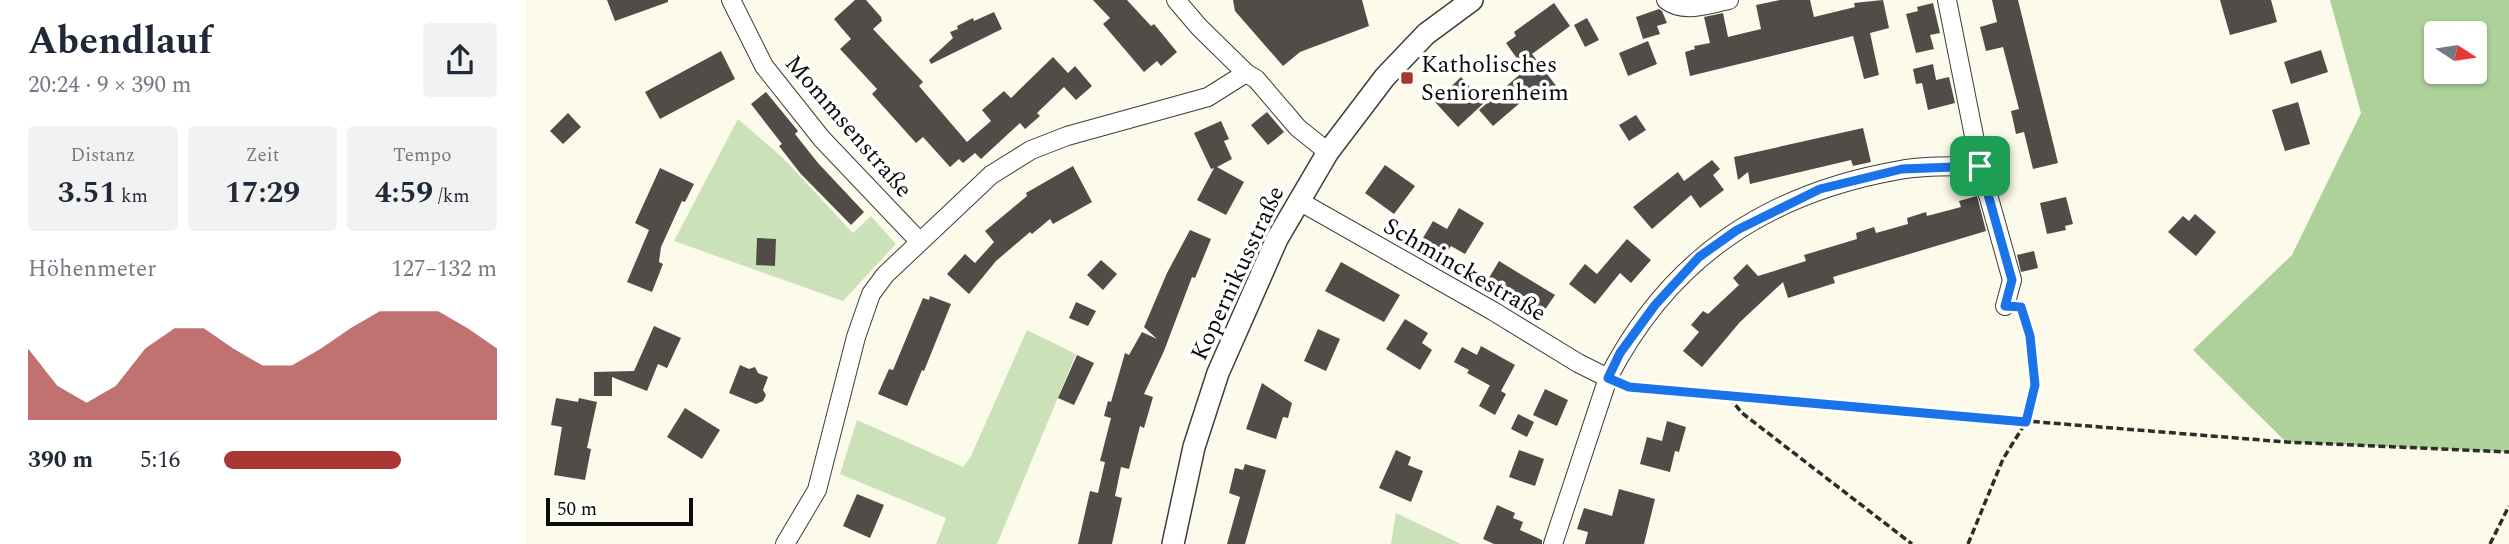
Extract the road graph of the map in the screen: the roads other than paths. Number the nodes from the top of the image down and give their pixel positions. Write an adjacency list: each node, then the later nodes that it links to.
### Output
1 (731, 0): 11 (street, Mommsenstraße)
2 (1176, 0): 7 (street)
3 (1472, 0): 8 (street, Kopernikusstraße)
4 (1667, 0): 5 (street)
5 (1729, 0)
6 (1947, 0): 9 (street)
7 (1246, 73): 8 (street); 11 (street)
8 (1328, 152): 10 (street, Kopernikusstraße)
9 (1980, 166): 12 (street); 13 (street)
10 (1299, 201): 13 (street, Schminckestraße); 15 (street, Kopernikusstraße)
11 (919, 241): 14 (street)
12 (2005, 306)
13 (1608, 378): 16 (street)
14 (785, 544)
15 (1173, 544)
16 (1553, 544)

